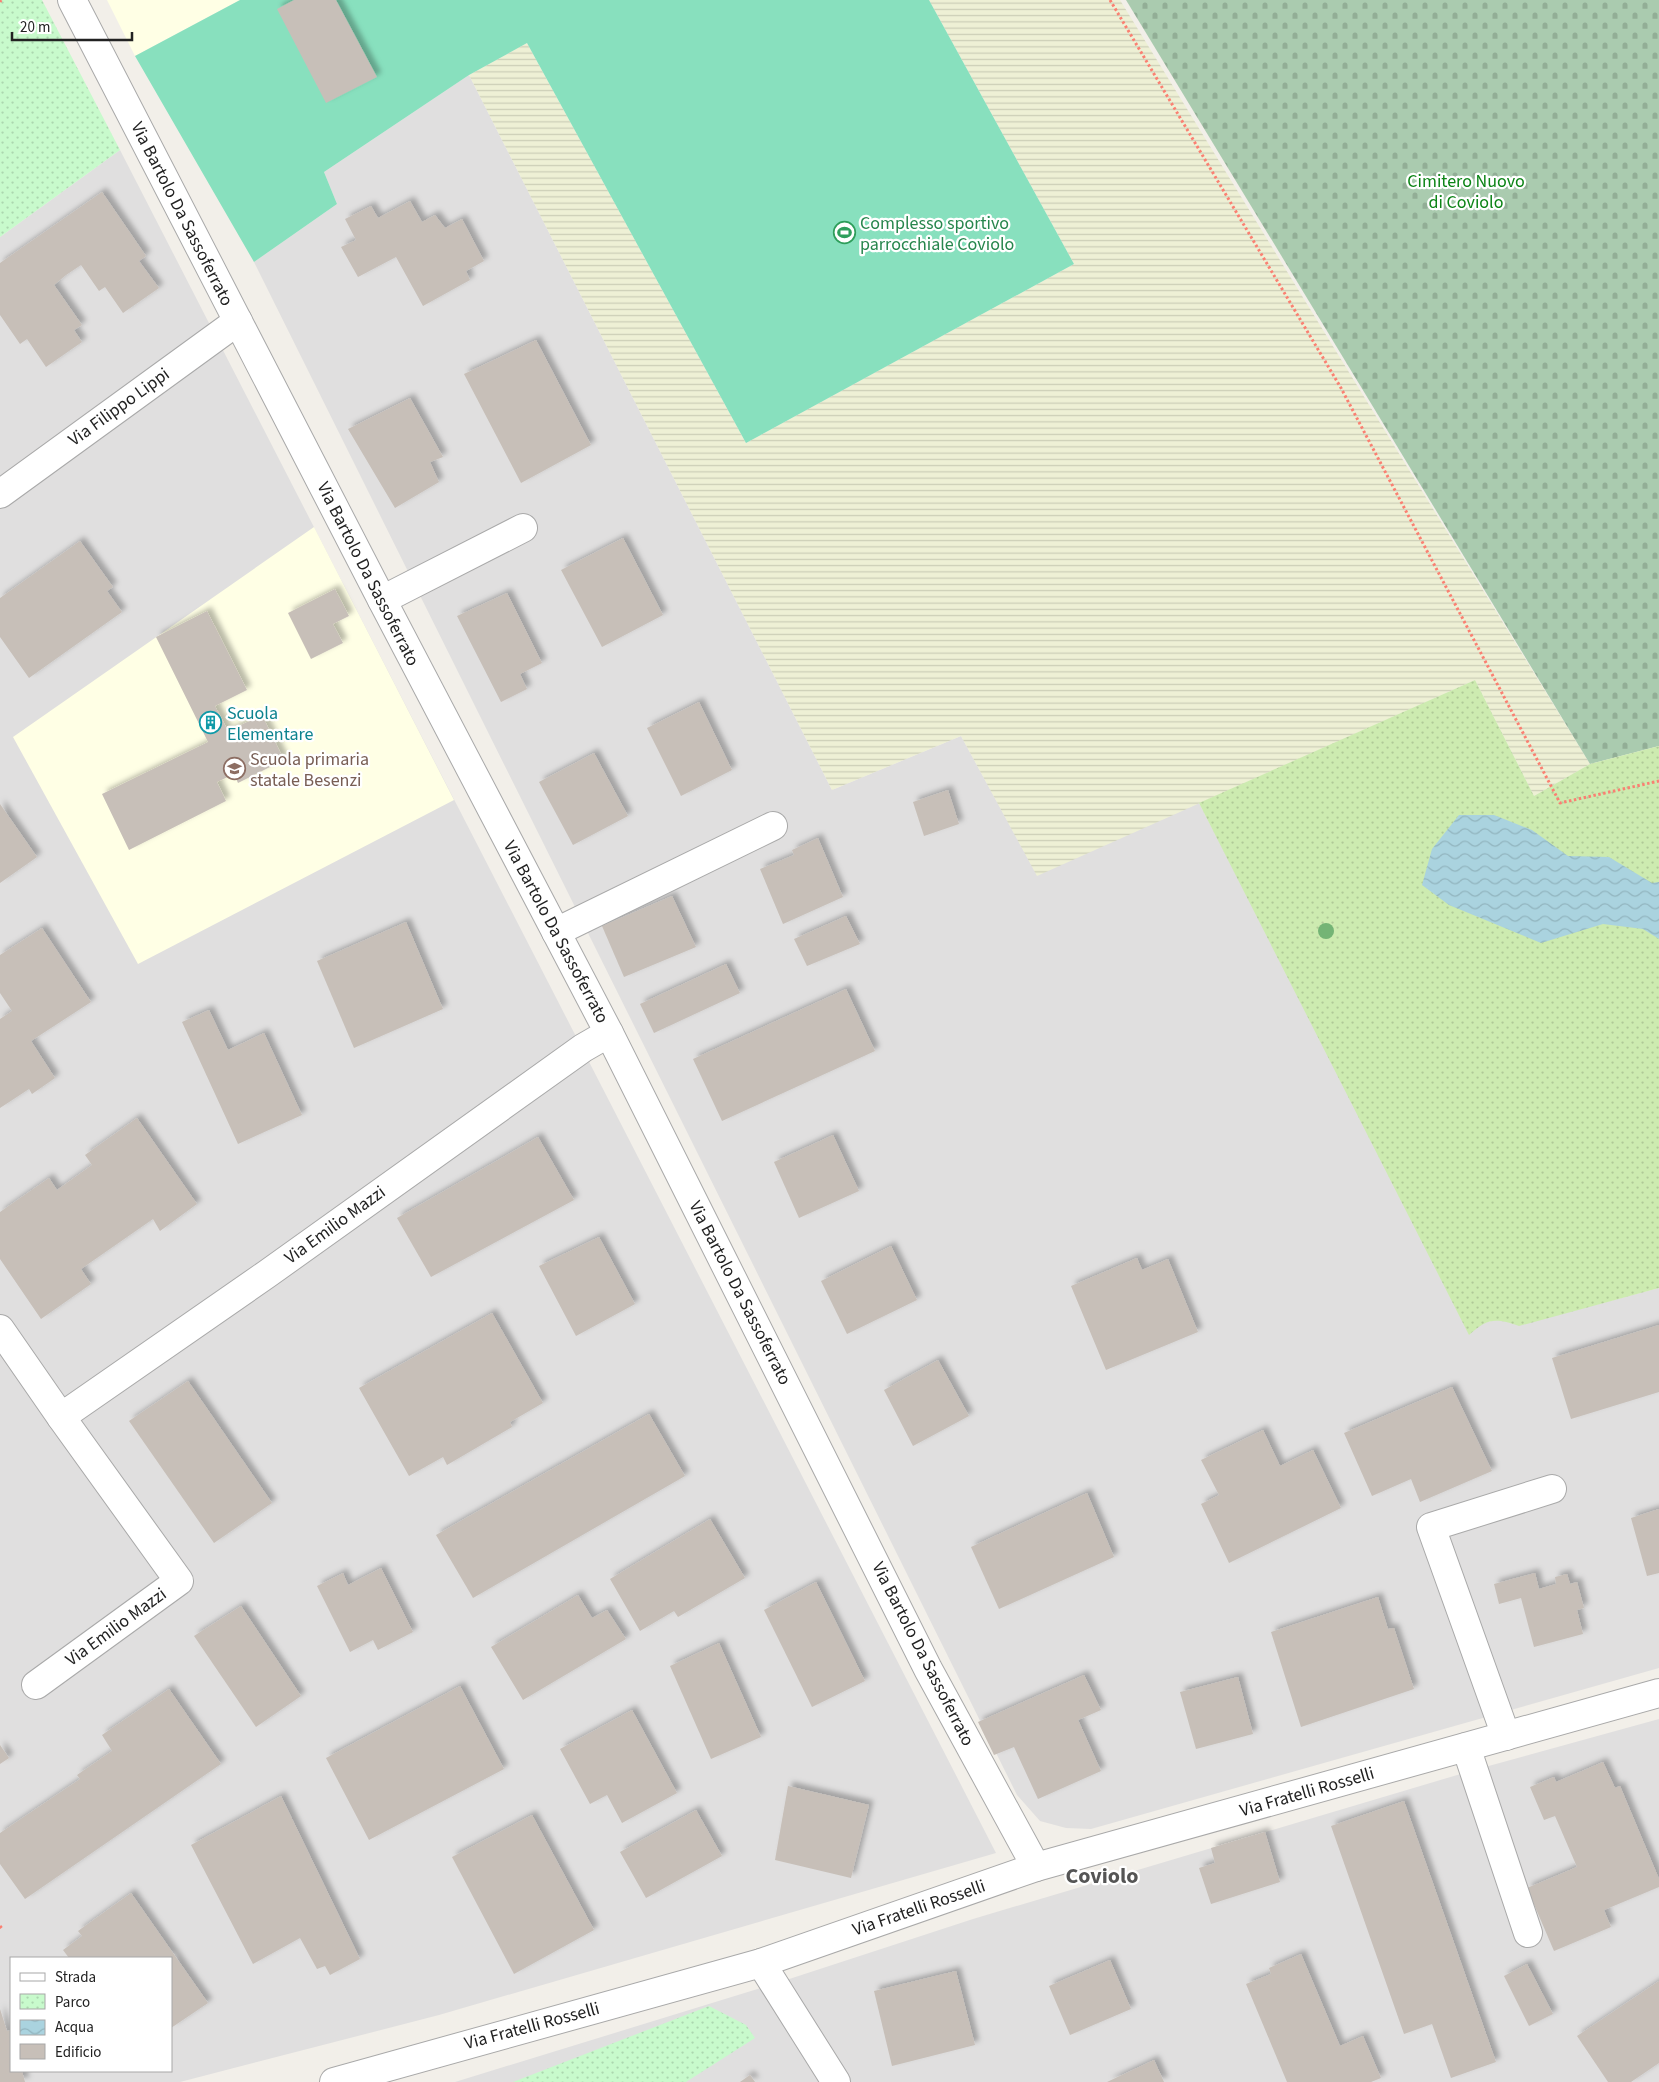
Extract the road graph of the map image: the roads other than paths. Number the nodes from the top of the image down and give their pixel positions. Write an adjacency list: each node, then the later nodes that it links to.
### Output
1 (72, 0): 2 (street, Via Bartolo Da Sassoferrato)
2 (238, 320): 3 (street, Via Filippo Lippi); 5 (street, Via Bartolo Da Sassoferrato)
3 (0, 494)
4 (524, 528): 5 (street)
5 (382, 600): 7 (street, Via Bartolo Da Sassoferrato)
6 (773, 826): 7 (street)
7 (556, 932): 8 (street, Via Bartolo Da Sassoferrato)
8 (609, 1033): 10 (street, Via Emilio Mazzi); 16 (street, Via Bartolo Da Sassoferrato)
9 (0, 1329): 10 (street, Via Emilio Mazzi)
10 (61, 1417): 12 (street, Via Emilio Mazzi)
11 (1552, 1489): 14 (street)
12 (36, 1685)
13 (1659, 1694): 14 (street, Via Fratelli Rosselli)
14 (1506, 1736): 15 (street, Via Fratelli Rosselli)
15 (1466, 1747): 16 (street, Via Fratelli Rosselli); 17 (street)
16 (1036, 1867): 18 (street, Via Fratelli Rosselli)
17 (1528, 1933)
18 (761, 1963): 19 (street, Via Fratelli Rosselli); 20 (street)
19 (334, 2082)
20 (836, 2082)

